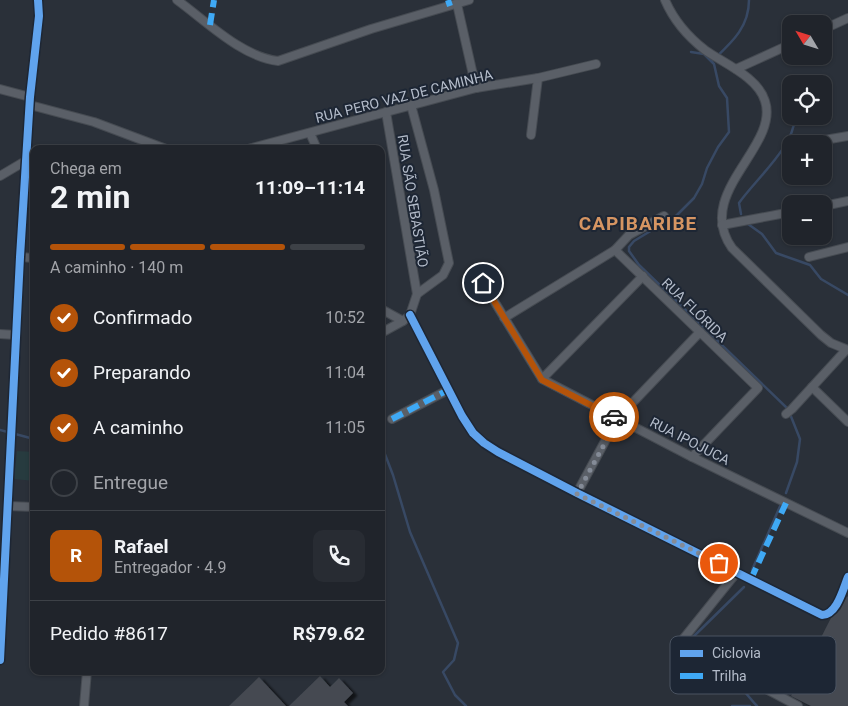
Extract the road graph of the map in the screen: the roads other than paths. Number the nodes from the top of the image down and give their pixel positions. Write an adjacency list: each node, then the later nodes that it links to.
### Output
1 (38, 0): 14 (street)
2 (177, 0): 5 (street)
3 (469, 0): 5 (street)
4 (665, 0): 10 (street)
5 (456, 4): 13 (street)
6 (848, 18): 7 (street)
7 (832, 25)
8 (782, 48): 10 (street)
9 (596, 64): 11 (street, RUA PERO VAZ DE CAMINHA)
10 (736, 69): 30 (street)
11 (538, 78): 13 (street, RUA PERO VAZ DE CAMINHA); 18 (street)
12 (0, 88): 14 (street)
13 (476, 88): 15 (street, RUA PERO VAZ DE CAMINHA)
14 (30, 100): 21 (street); 24 (street)
15 (411, 105): 16 (street, RUA PERO VAZ DE CAMINHA); 38 (street)
16 (386, 112): 17 (street, RUA PERO VAZ DE CAMINHA); 38 (street, RUA SÃO SEBASTIÃO)
17 (310, 133): 22 (street, RUA PERO VAZ DE CAMINHA); 23 (street)
18 (531, 135)
19 (848, 136): 20 (street)
20 (832, 139)
21 (155, 145)
22 (264, 145)
23 (315, 145)
24 (27, 160): 25 (street); 33 (street)
25 (0, 176)
26 (848, 201): 27 (street)
27 (832, 204)
28 (782, 214): 30 (street)
29 (664, 216): 32 (street)
30 (722, 225): 47 (street)
31 (848, 247): 34 (street)
32 (615, 250): 36 (street, RUA FLÓRIDA); 41 (street)
33 (20, 257): 35 (street); 46 (street)
34 (808, 257)
35 (30, 258)
36 (643, 276): 44 (street, RUA FLÓRIDA); 48 (street)
37 (483, 283): 41 (street)
38 (417, 294): 40 (street)
39 (385, 311): 42 (street)
40 (410, 315): 42 (street); 50 (street)
41 (504, 318): 48 (street)
42 (403, 321): 43 (street)
43 (385, 331)
44 (700, 332): 52 (street); 55 (street, RUA FLÓRIDA)
45 (0, 334): 46 (street)
46 (16, 335): 57 (street)
47 (847, 350): 49 (street)
48 (542, 380): 52 (street, RUA IPOJUCA)
49 (812, 387): 51 (street); 54 (street)
50 (448, 390): 53 (street); 56 (street)
51 (789, 412)
52 (618, 419): 55 (street, RUA IPOJUCA); 56 (street)
53 (392, 420)
54 (848, 422)
55 (692, 457): 59 (street, RUA IPOJUCA)
56 (577, 494): 60 (street)
57 (8, 506): 58 (street); 63 (street)
58 (30, 508)
59 (848, 533)
60 (737, 572): 61 (street); 62 (street)
61 (848, 577)
62 (686, 636)
63 (0, 660)
64 (86, 675): 66 (street)
65 (776, 694): 67 (street)
66 (84, 706)
67 (798, 706)

